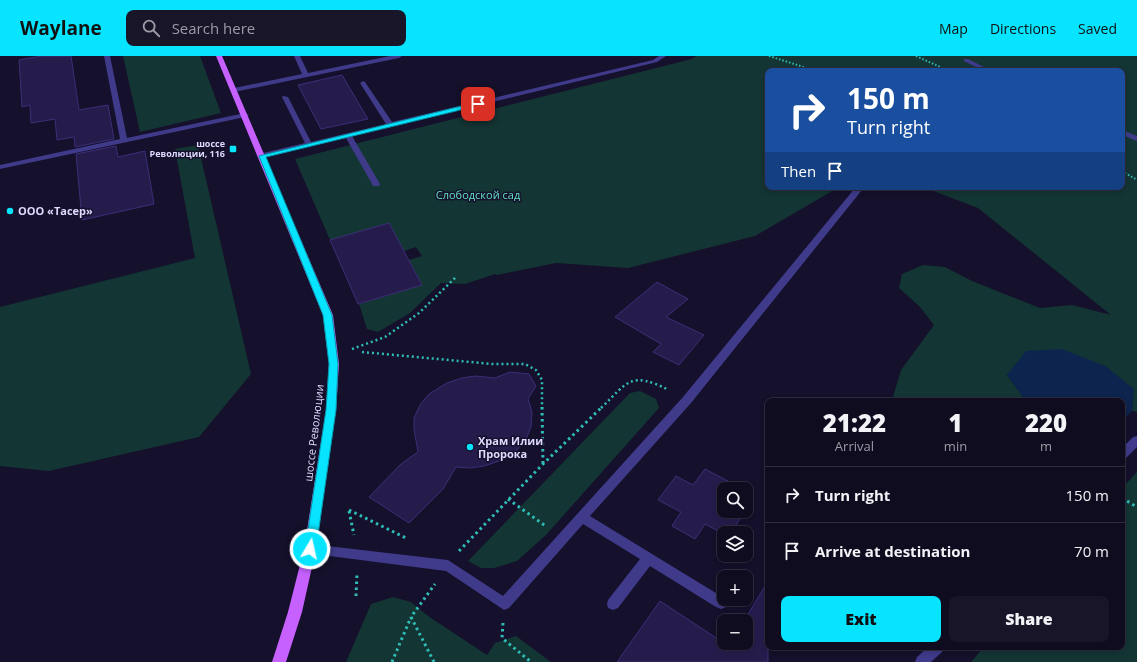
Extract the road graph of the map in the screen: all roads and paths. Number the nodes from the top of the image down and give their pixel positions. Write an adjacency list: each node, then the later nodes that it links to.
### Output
1 (107, 56): 21 (street)
2 (219, 56): 14 (main road, шоссе Революции)
3 (297, 56): 12 (street)
4 (399, 56): 12 (street)
5 (663, 56): 17 (street)
6 (769, 56): 9 (path)
7 (916, 56): 10 (path)
8 (966, 60): 11 (street)
9 (807, 68)
10 (942, 68)
11 (983, 68)
12 (306, 75): 14 (street)
13 (363, 83): 17 (street)
14 (234, 90): 16 (main road, шоссе Революции)
15 (285, 97): 22 (street)
16 (245, 115): 21 (street); 23 (main road, шоссе Революции)
17 (390, 125): 19 (street)
18 (1125, 133): 20 (street)
19 (348, 135): 22 (street); 27 (street)
20 (1137, 138)
21 (124, 141): 24 (street)
22 (309, 144): 23 (street)
23 (262, 156): 31 (main road, шоссе Революции)
24 (0, 167)
25 (1125, 173): 26 (path)
26 (1137, 180)
27 (376, 184)
28 (858, 190): 32 (street)
29 (457, 276): 31 (path)
30 (362, 352): 35 (path)
31 (332, 355): 41 (main road, шоссе Революции)
32 (687, 400): 35 (path); 39 (street)
33 (1137, 440): 34 (street)
34 (1125, 452)
35 (543, 464): 36 (path)
36 (508, 500): 40 (path); 42 (path)
37 (1125, 500): 38 (path)
38 (1137, 507)
39 (582, 517): 40 (street); 43 (street)
40 (563, 538): 45 (street)
41 (310, 549): 45 (street); 49 (main road, шоссе Революции)
42 (455, 555)
43 (648, 558): 44 (street); 46 (street)
44 (717, 601)
45 (504, 604): 51 (path)
46 (613, 604)
47 (411, 617): 50 (path)
48 (934, 650): 52 (street)
49 (279, 662)
50 (392, 662)
51 (531, 662)
52 (922, 662)

